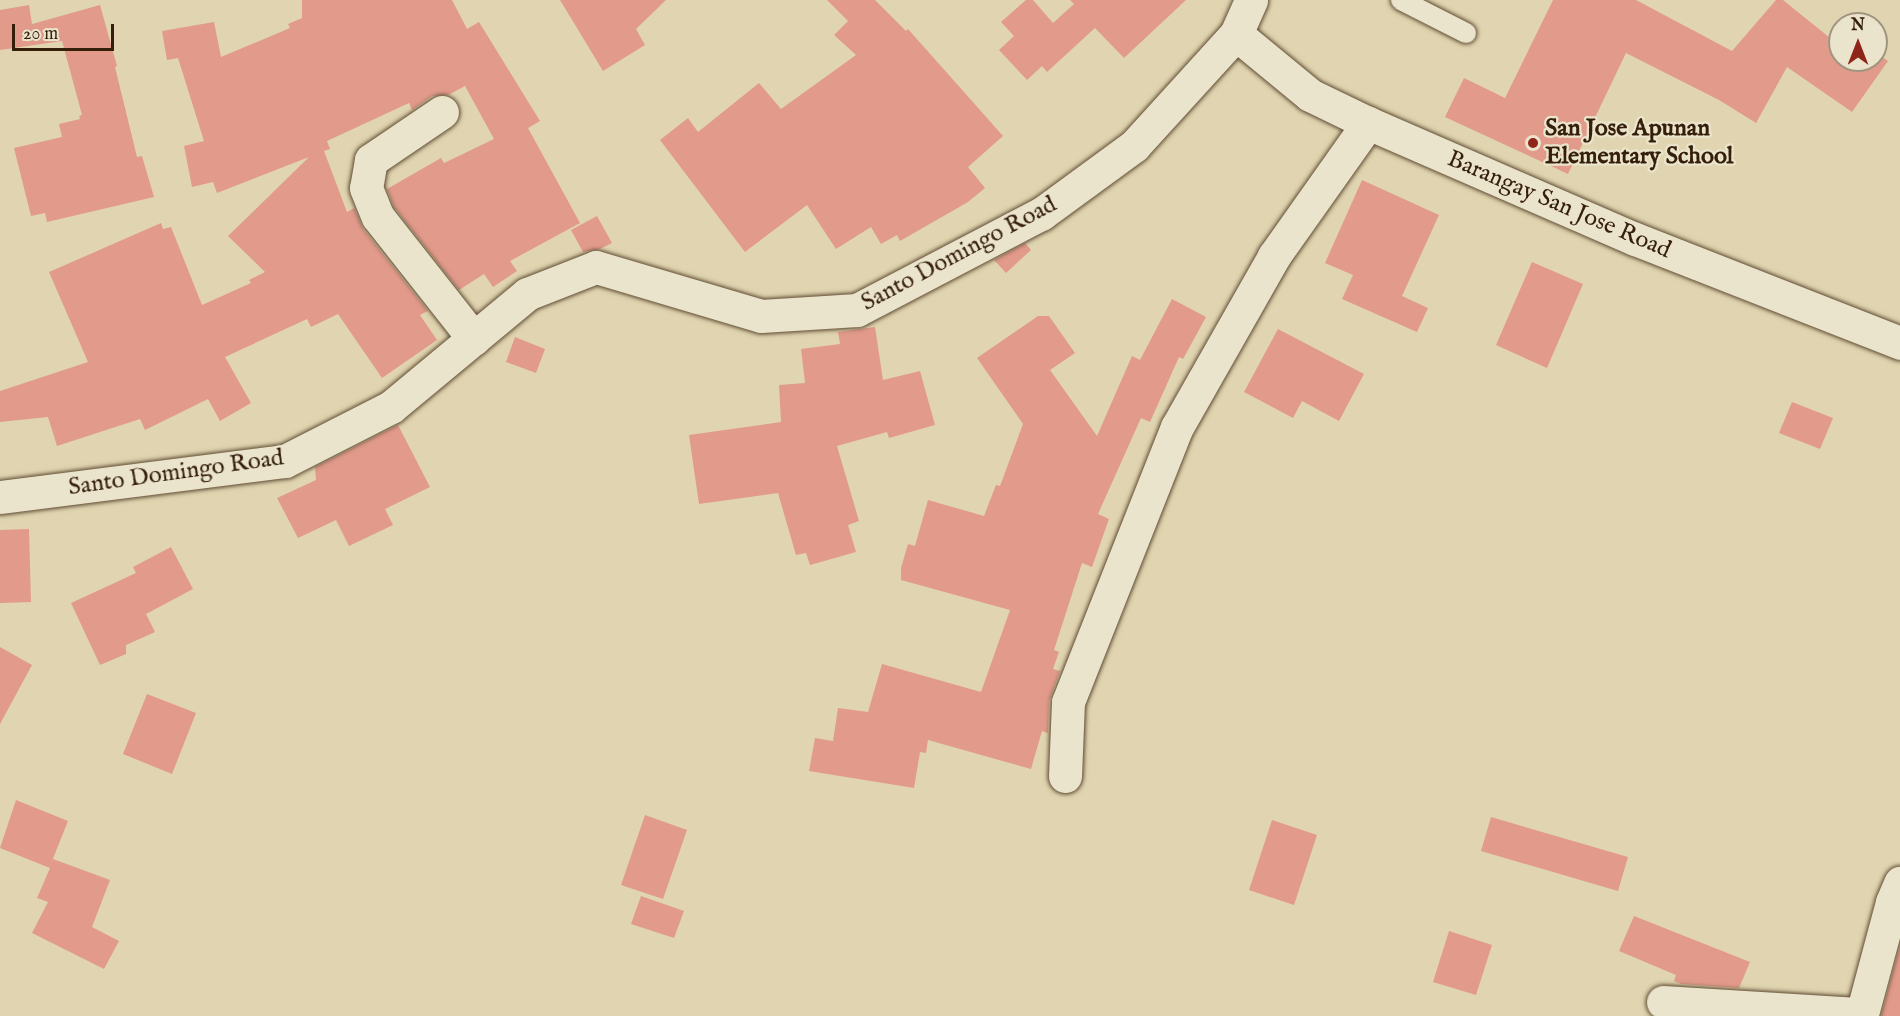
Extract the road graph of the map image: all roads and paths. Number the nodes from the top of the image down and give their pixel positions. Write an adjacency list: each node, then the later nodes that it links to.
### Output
1 (1251, 0): 4 (street, Santo Domingo Road)
2 (1401, 0): 3 (lane)
3 (1466, 33)
4 (1236, 34): 6 (street, Barangay San Jose Road); 7 (street, Santo Domingo Road)
5 (442, 112): 7 (street)
6 (1368, 123): 8 (street, Barangay San Jose Road); 10 (street)
7 (474, 339): 9 (street, Santo Domingo Road)
8 (1900, 343)
9 (0, 497)
10 (1065, 776)
11 (1897, 897): 12 (street)
12 (1663, 1002)

